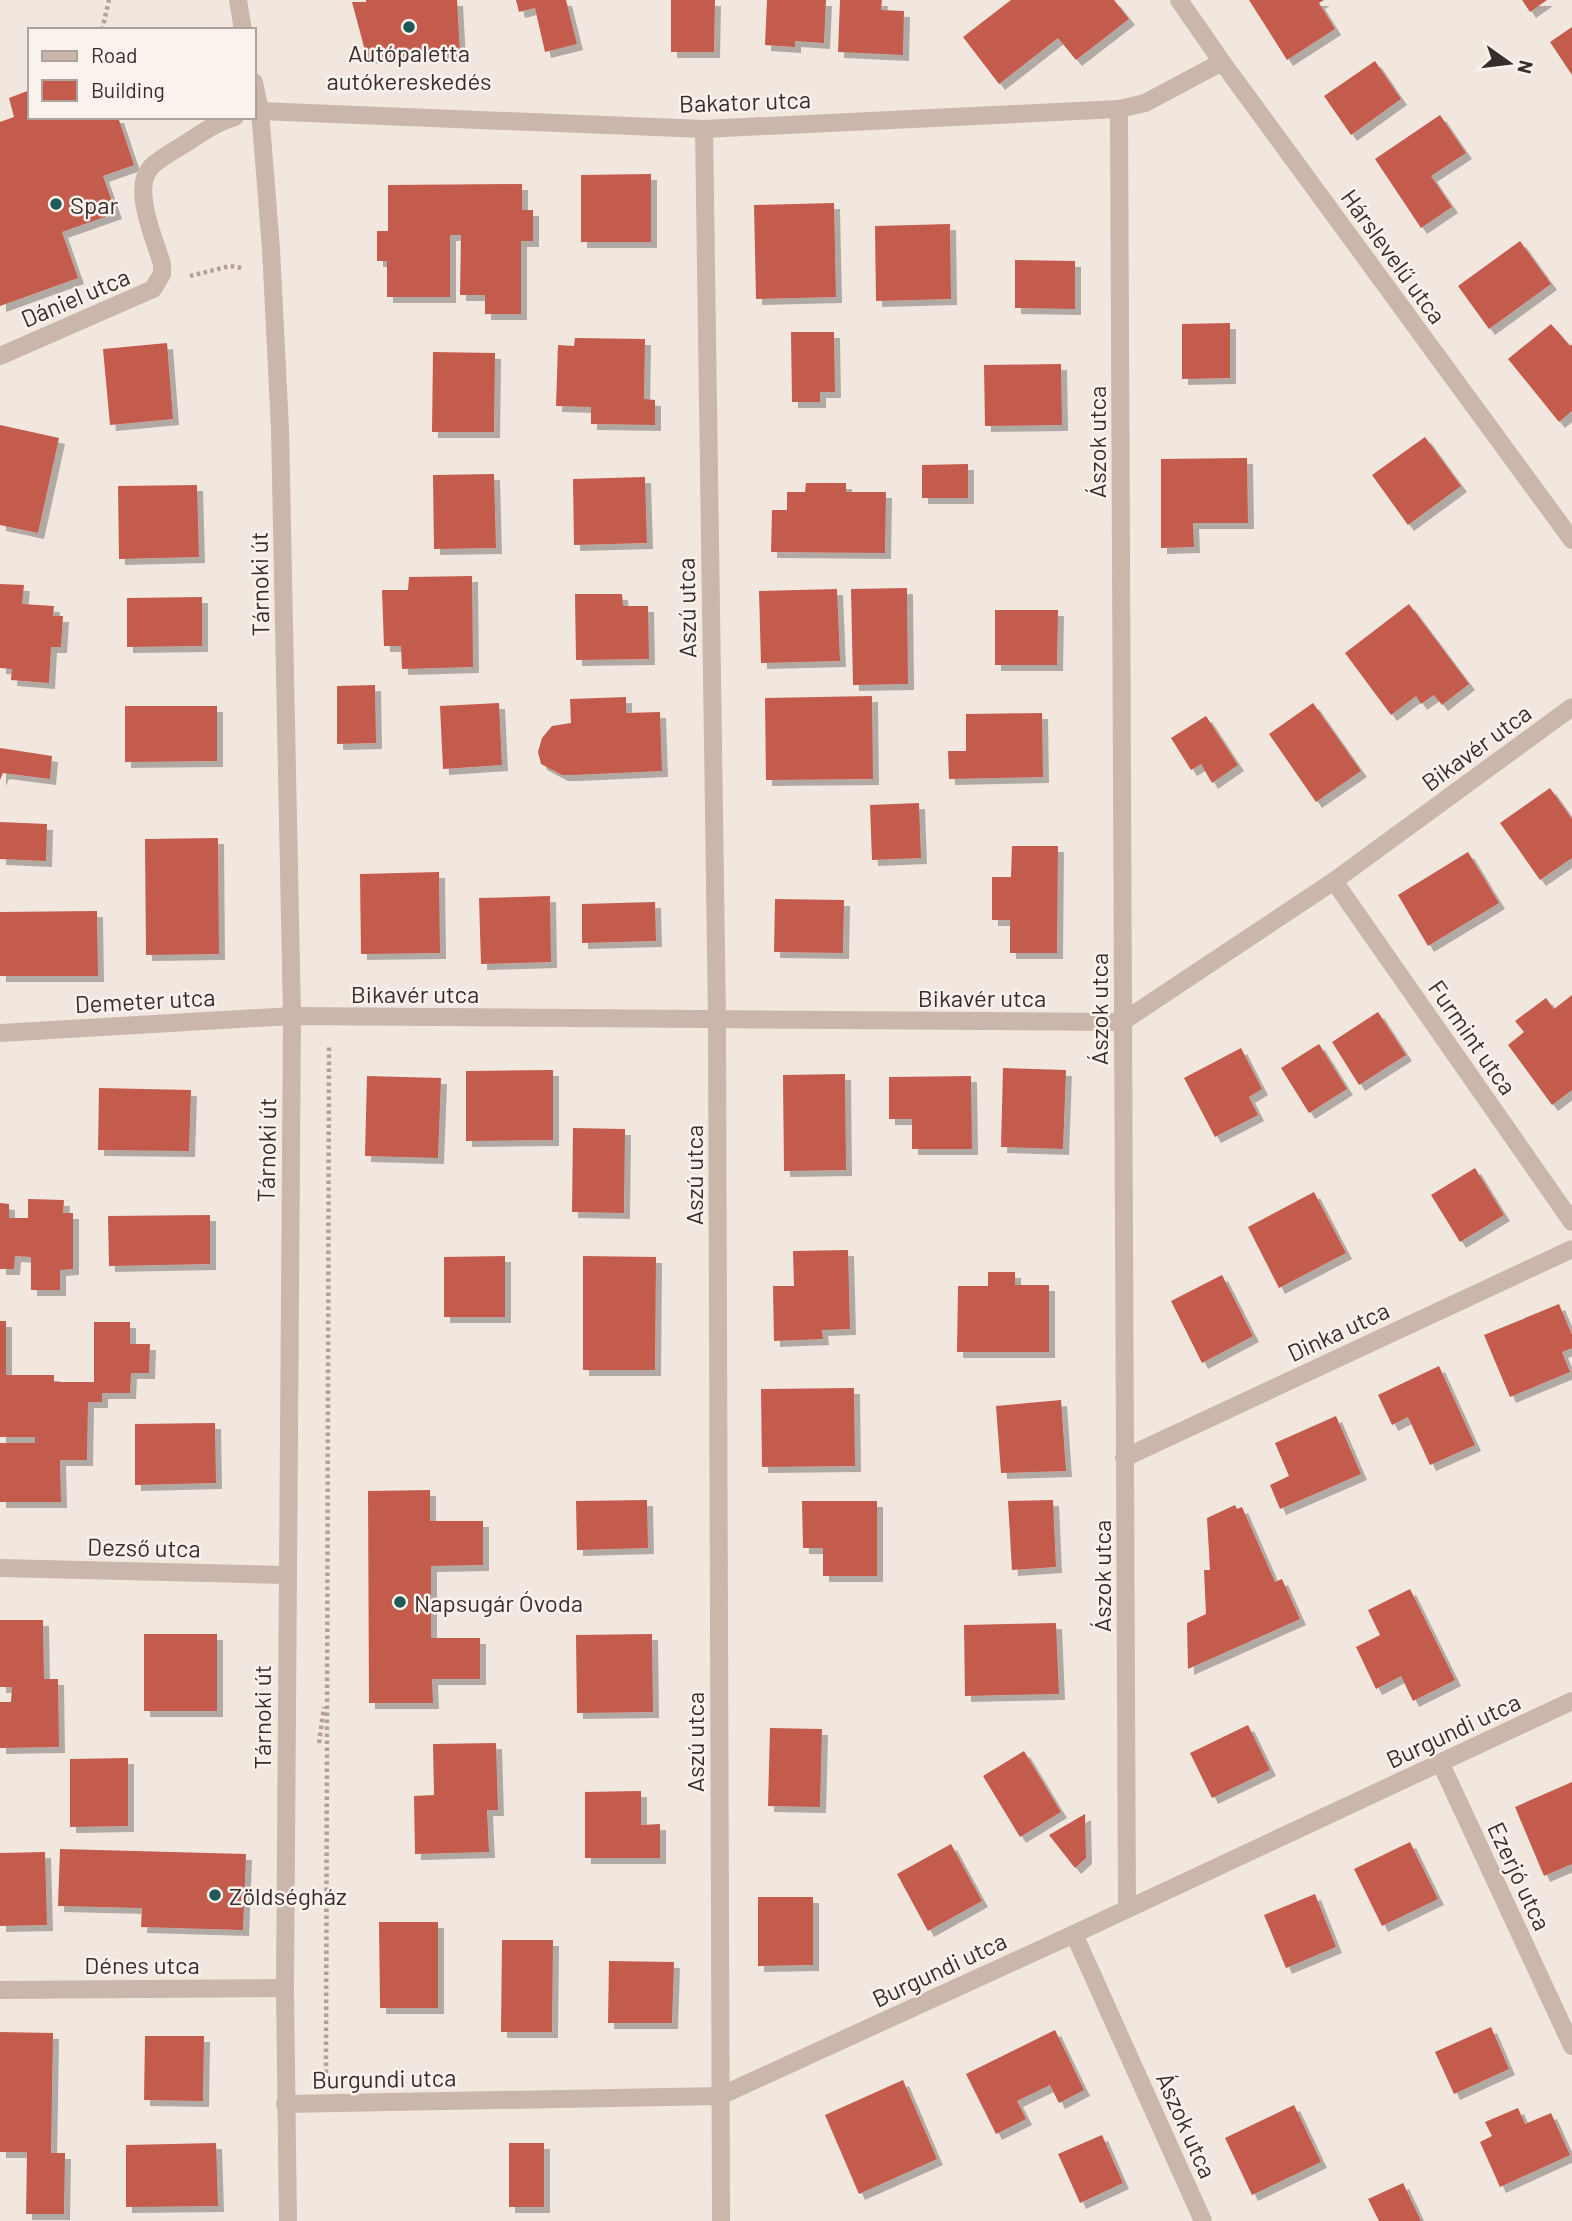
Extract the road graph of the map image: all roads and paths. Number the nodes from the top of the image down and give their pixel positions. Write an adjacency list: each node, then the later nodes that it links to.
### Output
1 (109, 0): 4 (path)
2 (238, 0): 5 (street)
3 (1179, 0): 6 (street, Hárslevelű utca)
4 (102, 28)
5 (243, 28)
6 (1222, 62): 7 (street, Bakator utca); 14 (street, Hárslevelű utca)
7 (1119, 109): 10 (street, Bakator utca); 20 (street, Ászok utca)
8 (257, 112): 10 (street, Bakator utca); 12 (street, Tárnoki út)
9 (230, 119): 11 (street, Dániel utca)
10 (704, 129): 19 (street, Aszú utca)
11 (151, 289): 12 (path); 13 (street, Dániel utca)
12 (273, 293): 17 (street, Tárnoki út)
13 (0, 356)
14 (1572, 540)
15 (1572, 707): 16 (street, Bikavér utca)
16 (1334, 881): 20 (street, Bikavér utca); 22 (street, Furmint utca)
17 (292, 1016): 18 (street, Bikavér utca); 21 (street, Demeter utca); 26 (street, Tárnoki út)
18 (329, 1017): 19 (street, Bikavér utca); 35 (path)
19 (716, 1020): 20 (street, Bikavér utca); 34 (street, Aszú utca)
20 (1122, 1022): 24 (street, Ászok utca)
21 (0, 1033)
22 (1572, 1222)
23 (1572, 1249): 24 (street, Dinka utca)
24 (1124, 1458): 29 (street, Ászok utca)
25 (0, 1568): 26 (street, Dezső utca)
26 (287, 1575): 31 (street, Tárnoki út)
27 (1572, 1701): 28 (street, Burgundi utca)
28 (1441, 1764): 29 (street, Burgundi utca); 33 (street, Ezerjó utca)
29 (1128, 1909): 30 (street, Burgundi utca)
30 (1074, 1934): 34 (street, Burgundi utca); 39 (street, Ászok utca)
31 (285, 1988): 32 (street, Dénes utca); 36 (street, Tárnoki út)
32 (0, 1990)
33 (1572, 2046)
34 (720, 2096): 35 (street, Burgundi utca); 38 (street, Aszú utca)
35 (326, 2103): 36 (street, Burgundi utca)
36 (285, 2104): 37 (street, Tárnoki út)
37 (288, 2221)
38 (721, 2221)
39 (1203, 2221)

